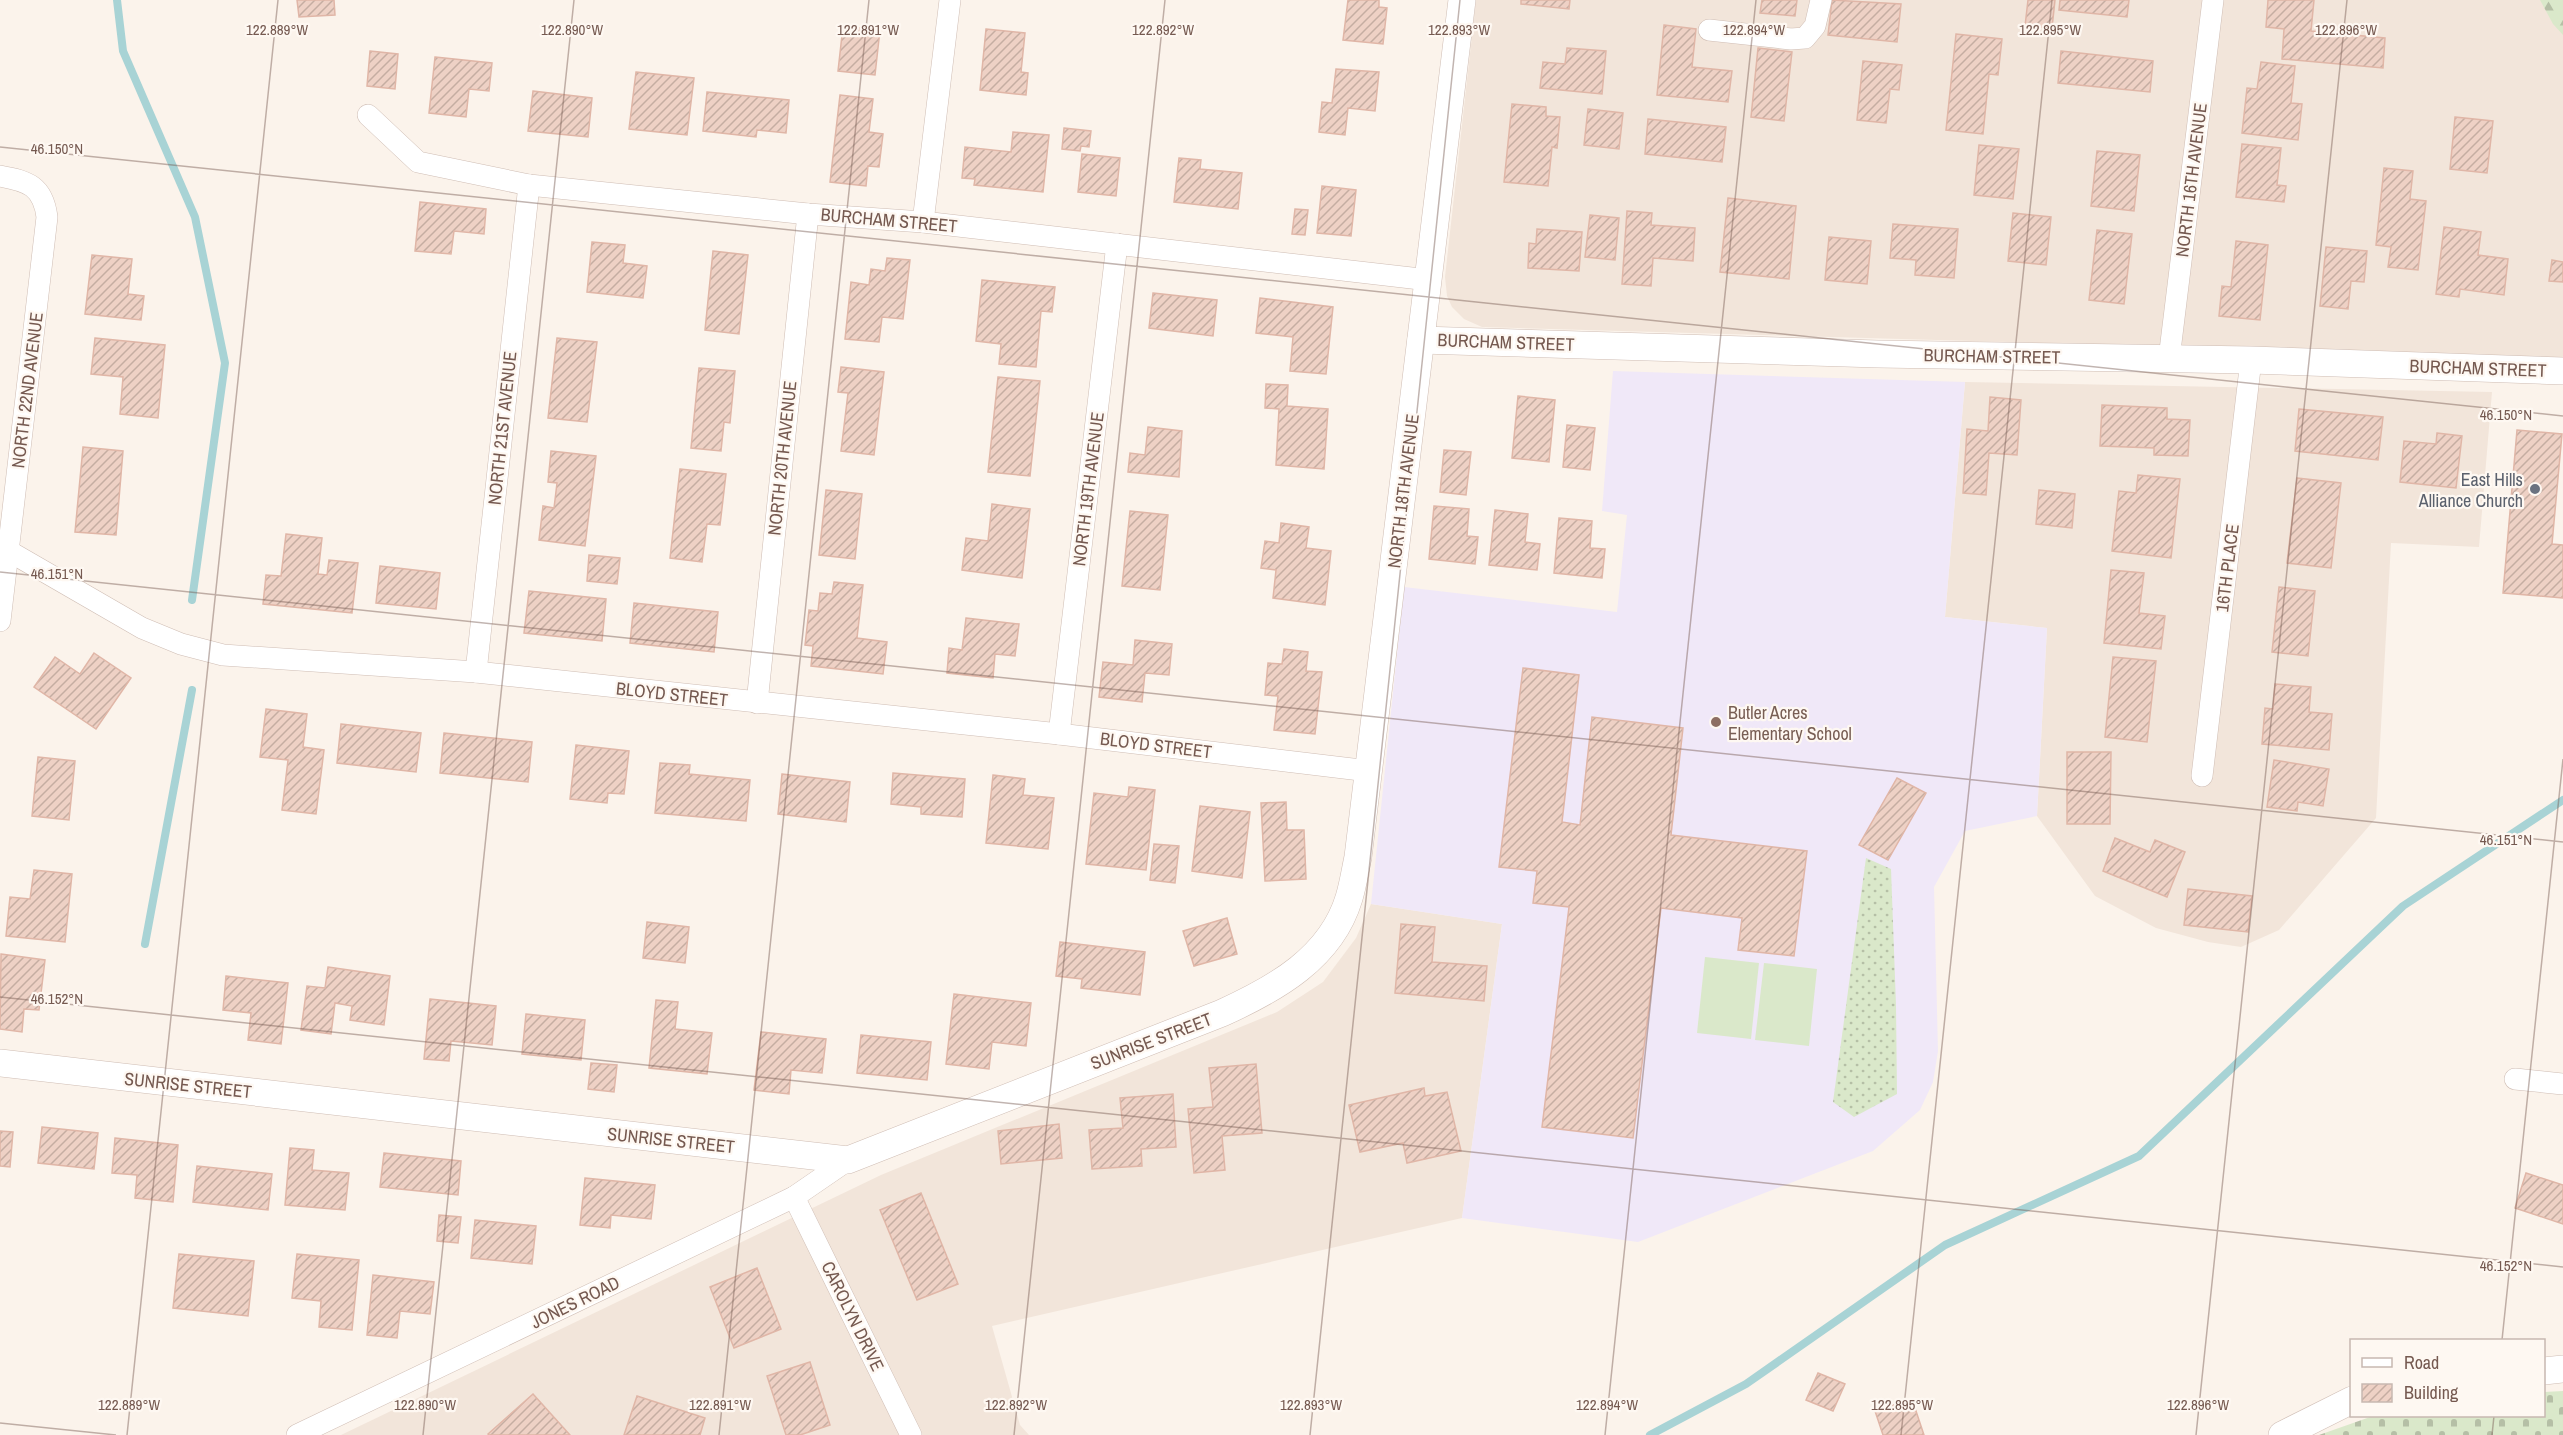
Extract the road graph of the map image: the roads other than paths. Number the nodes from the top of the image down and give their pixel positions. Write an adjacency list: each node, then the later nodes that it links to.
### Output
1 (950, 0): 10 (street)
2 (1462, 0): 12 (street, NORTH 18TH AVENUE)
3 (1821, 0): 5 (street)
4 (2213, 0): 14 (street, NORTH 16TH AVENUE)
5 (1709, 30)
6 (368, 115): 8 (street, BURCHAM STREET)
7 (0, 176): 17 (street, NORTH 22ND AVENUE)
8 (529, 185): 9 (street, BURCHAM STREET); 19 (street, NORTH 21ST AVENUE)
9 (808, 214): 10 (street, BURCHAM STREET); 20 (street, NORTH 20TH AVENUE)
10 (923, 222): 11 (street, BURCHAM STREET)
11 (1117, 244): 12 (street, BURCHAM STREET); 21 (street, NORTH 19TH AVENUE)
12 (1429, 280): 13 (street, NORTH 18TH AVENUE)
13 (1421, 340): 14 (street, BURCHAM STREET); 22 (street, NORTH 18TH AVENUE)
14 (2169, 359): 15 (street, BURCHAM STREET)
15 (2251, 360): 16 (street, BURCHAM STREET); 23 (street, 16TH PLACE)
16 (2563, 371)
17 (4, 548): 18 (street, NORTH 22ND AVENUE); 19 (street, BLOYD STREET)
18 (0, 621)
19 (476, 672): 20 (street, BLOYD STREET)
20 (757, 703): 21 (street, BLOYD STREET)
21 (1059, 734): 22 (street, BLOYD STREET)
22 (1369, 771): 24 (street, NORTH 18TH AVENUE)
23 (2202, 776)
24 (1303, 966): 28 (street, SUNRISE STREET)
25 (0, 1063): 28 (street, SUNRISE STREET)
26 (2515, 1079): 27 (street)
27 (2563, 1084)
28 (848, 1160): 29 (street, JONES ROAD)
29 (794, 1197): 34 (street, JONES ROAD); 35 (street, CAROLYN DRIVE)
30 (2563, 1368): 31 (street)
31 (2545, 1371)
32 (2350, 1401): 33 (street)
33 (2287, 1432)
34 (297, 1435)
35 (911, 1435)

